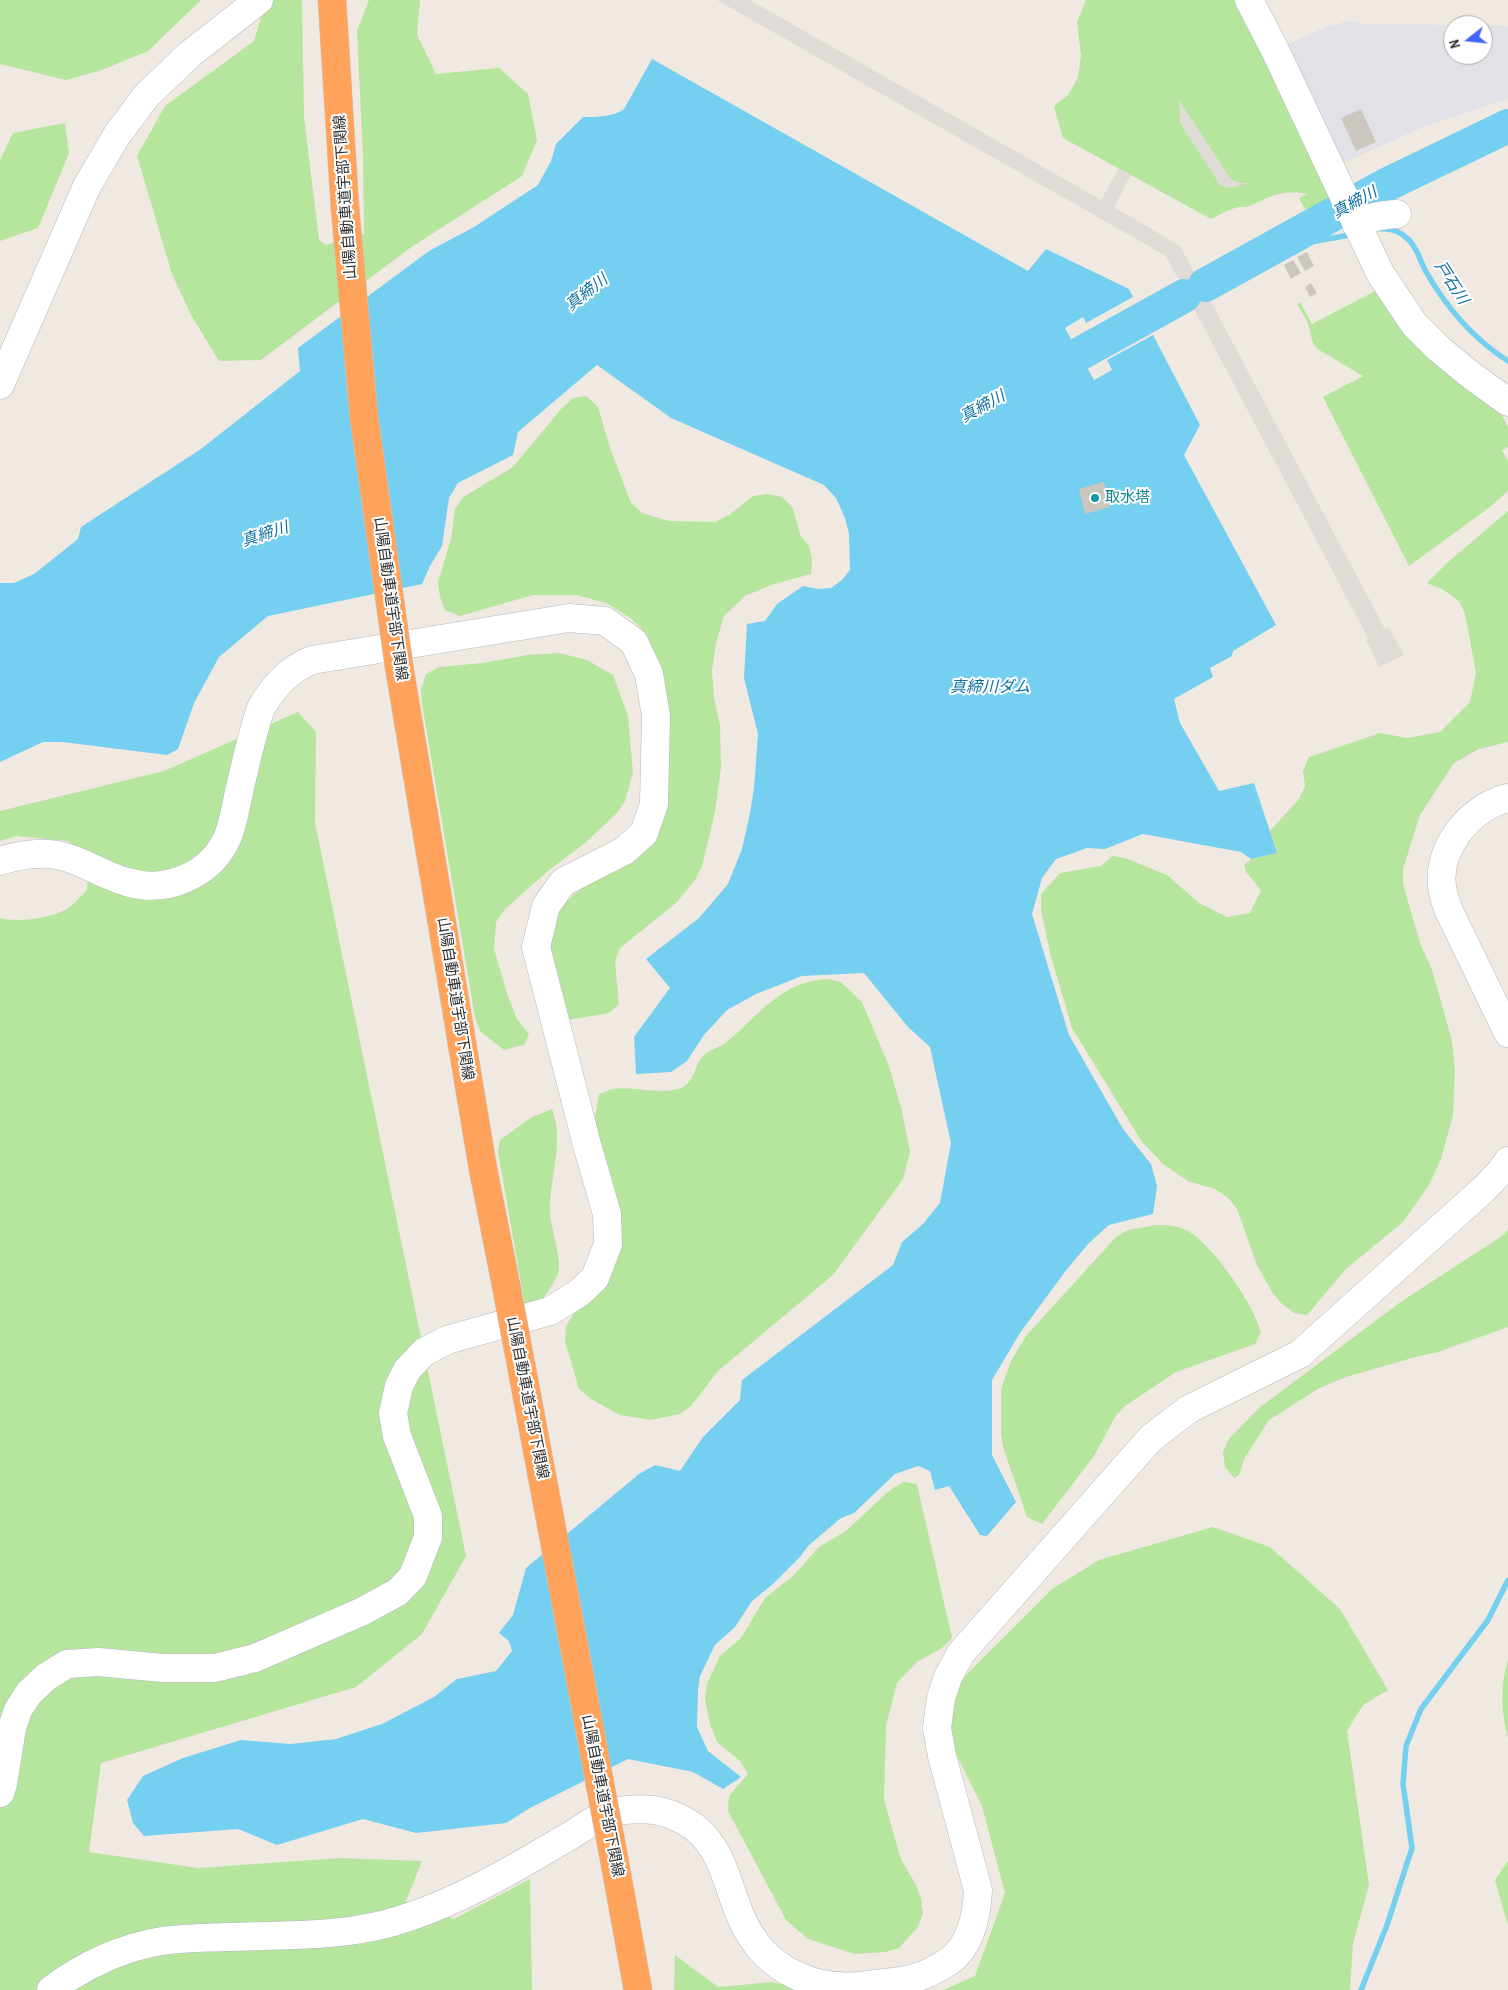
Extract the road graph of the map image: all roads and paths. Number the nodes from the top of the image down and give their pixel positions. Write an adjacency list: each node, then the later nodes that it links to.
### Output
1 (259, 0): 6 (street)
2 (332, 0): 14 (highway, 山陽自動車道宇部下関線, bridge)
3 (1249, 0): 4 (street)
4 (1350, 212): 5 (street); 7 (street)
5 (1397, 214)
6 (0, 384)
7 (1508, 402)
8 (1508, 798): 10 (street)
9 (0, 861): 12 (street)
10 (1508, 1033)
11 (1508, 1161): 13 (street)
12 (0, 1793)
13 (51, 1990)
14 (638, 1990)

